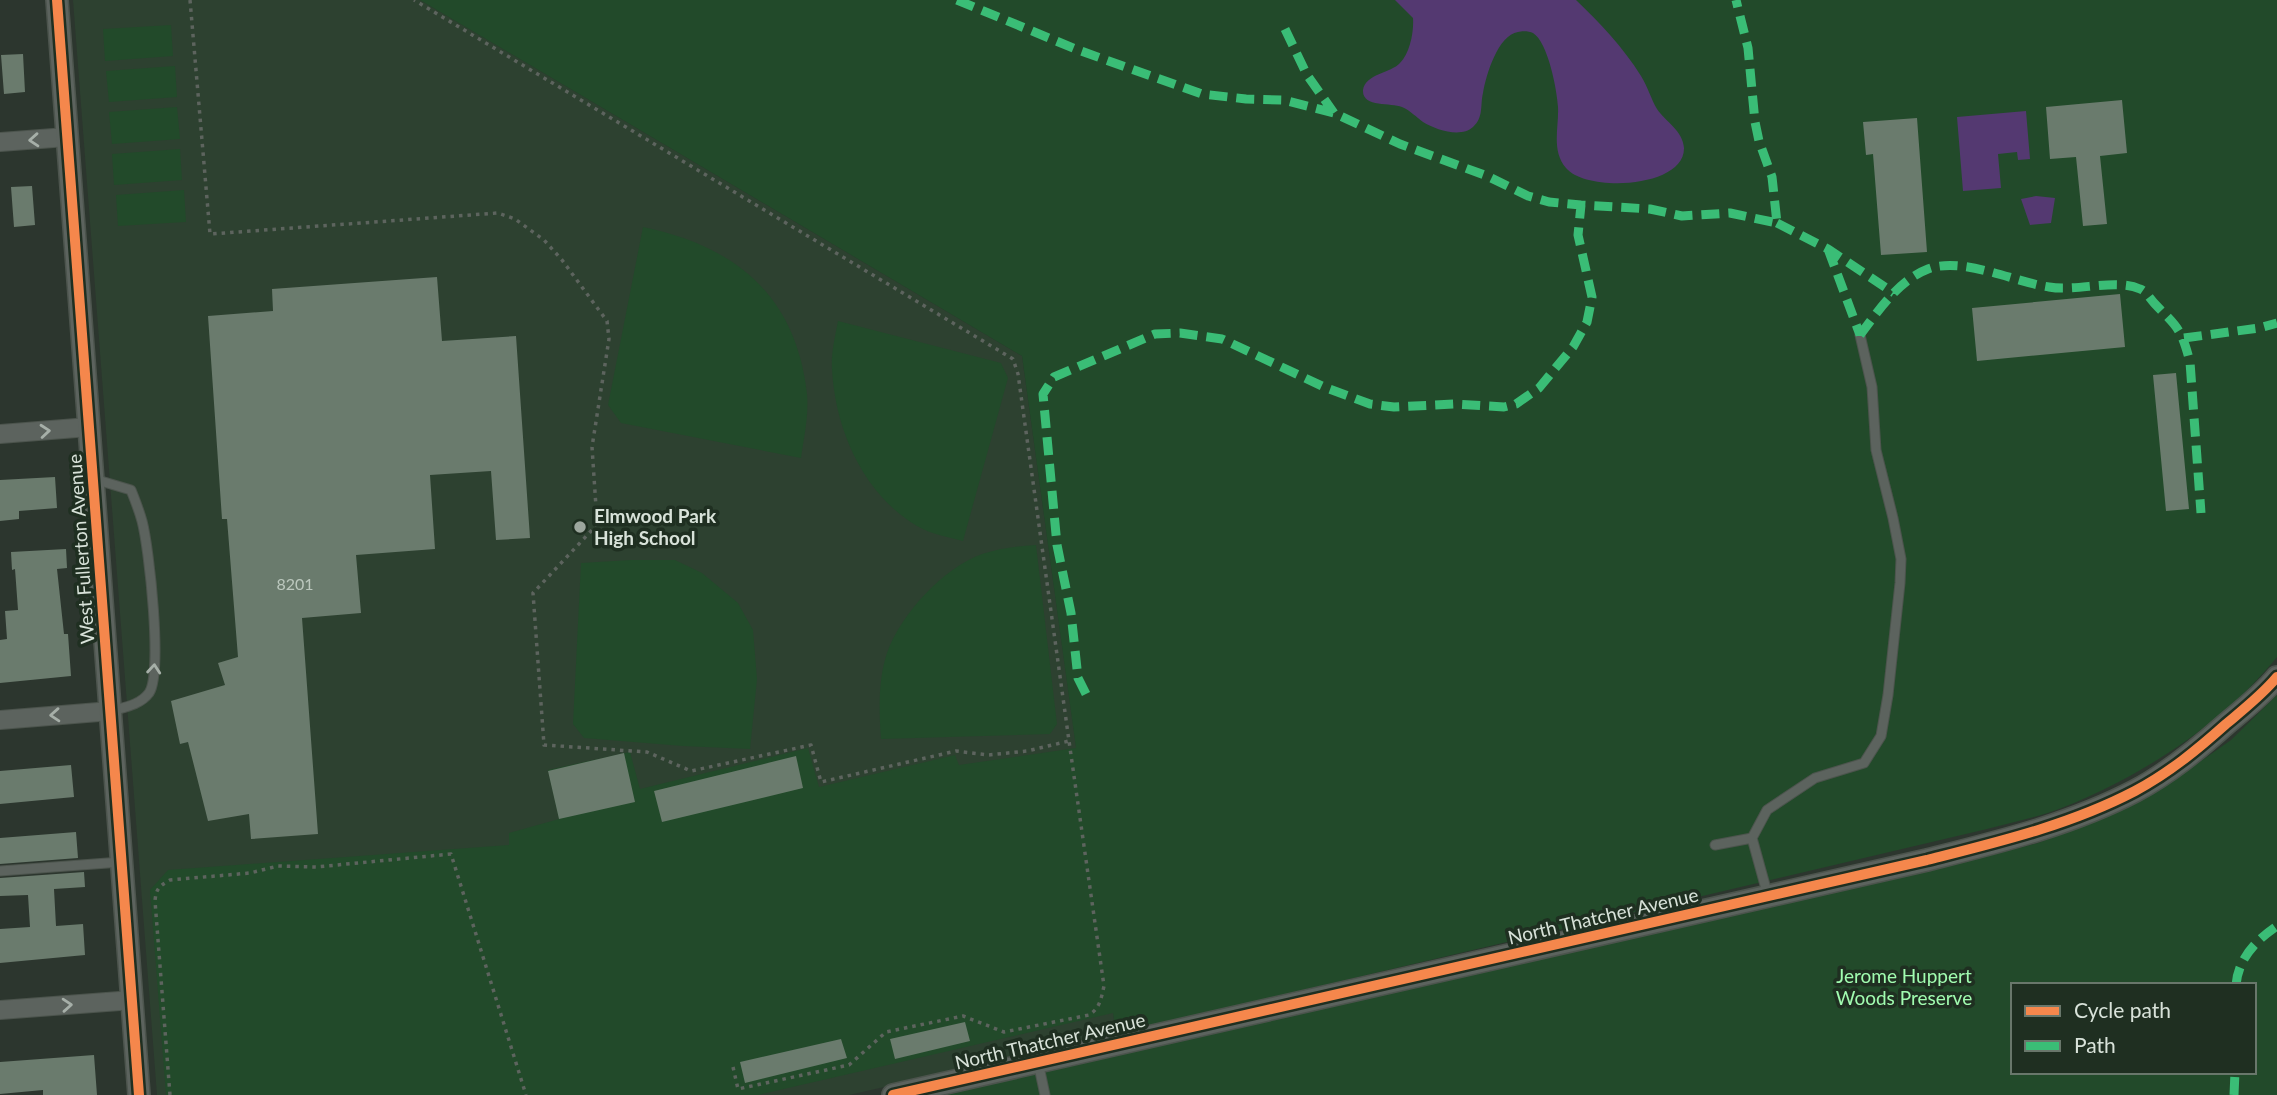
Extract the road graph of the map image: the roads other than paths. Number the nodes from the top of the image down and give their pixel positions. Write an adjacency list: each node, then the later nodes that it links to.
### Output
1 (57, 0): 2 (street, West Fullerton Avenue)
2 (67, 137): 3 (street, one-way to 3); 5 (street, West Fullerton Avenue)
3 (0, 142)
4 (1860, 335): 11 (lane)
5 (89, 427): 6 (street, one-way to 5); 7 (street, West Fullerton Avenue)
6 (0, 434)
7 (93, 479): 9 (street, West Fullerton Avenue); 9 (lane, one-way to 7)
8 (2277, 677): 15 (street, North Thatcher Avenue)
9 (111, 711): 10 (street, one-way to 10); 13 (street, West Fullerton Avenue)
10 (0, 720)
11 (1752, 838): 12 (lane); 15 (lane)
12 (1715, 845)
13 (122, 862): 14 (lane); 16 (street, West Fullerton Avenue)
14 (0, 871)
15 (1768, 896): 18 (street, North Thatcher Avenue)
16 (133, 1000): 17 (street, one-way to 16); 19 (street, West Fullerton Avenue)
17 (0, 1010)
18 (1038, 1062): 20 (street, North Thatcher Avenue); 21 (lane)
19 (139, 1095)
20 (894, 1095)
21 (1045, 1095)

